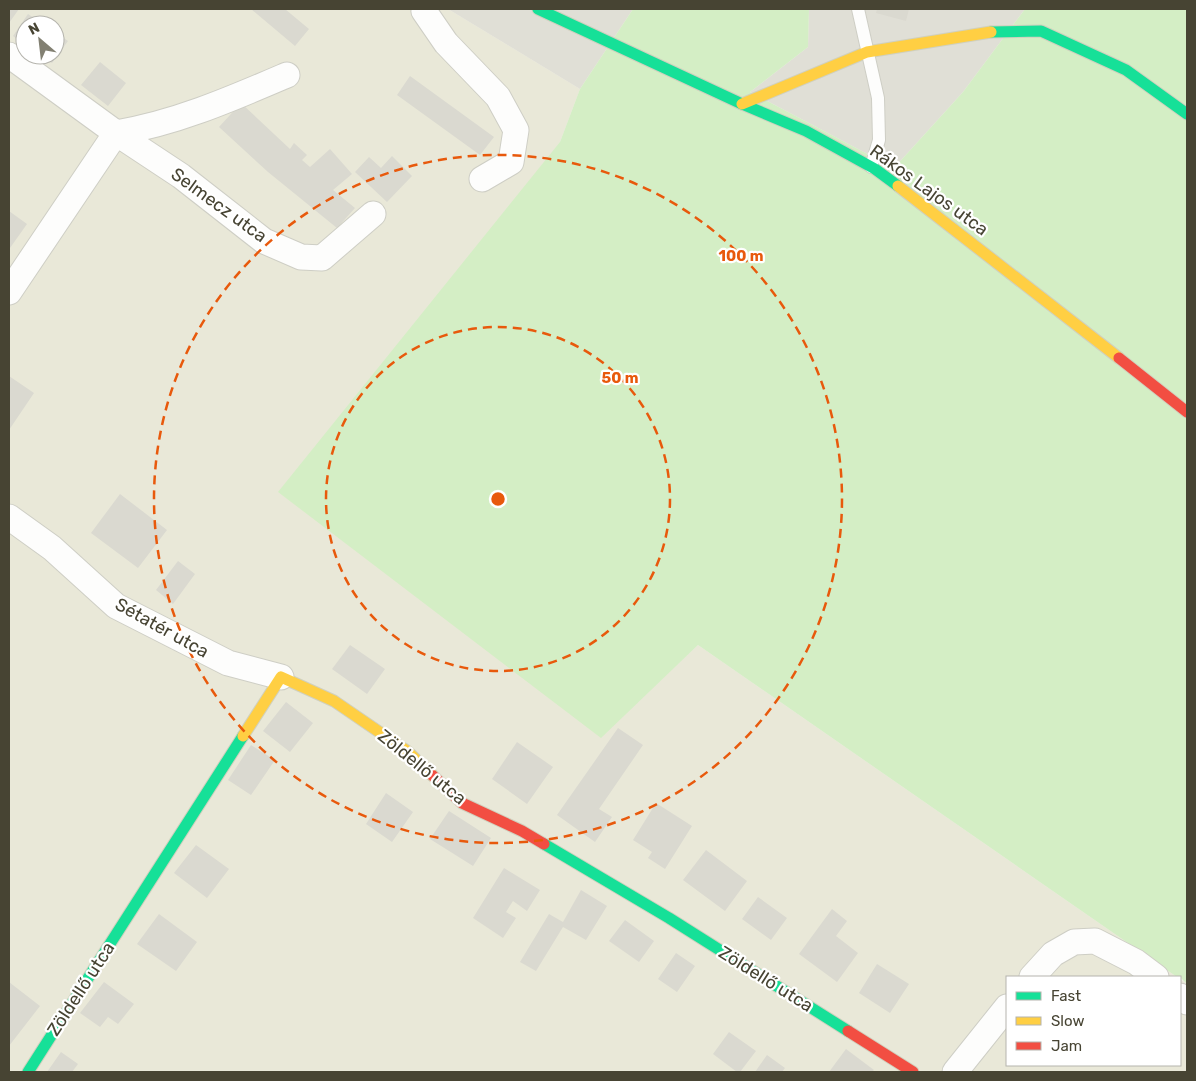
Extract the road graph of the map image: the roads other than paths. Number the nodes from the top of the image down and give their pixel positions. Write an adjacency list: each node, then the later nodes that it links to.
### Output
1 (425, 9): 11 (street)
2 (538, 9): 7 (street, Rákos Lajos utca)
3 (858, 9): 4 (lane)
4 (867, 52): 7 (street); 8 (street); 10 (lane)
5 (9, 55): 9 (street, Selmecz utca)
6 (287, 75): 9 (street)
7 (742, 104): 10 (street, Rákos Lajos utca)
8 (1187, 114)
9 (116, 133): 12 (street, Selmecz utca); 13 (street)
10 (871, 167): 14 (street, Rákos Lajos utca)
11 (482, 179)
12 (373, 214)
13 (13, 277)
14 (1187, 412)
15 (9, 518): 16 (street, Sétatér utca)
16 (281, 677): 20 (street, Zöldellő utca); 21 (street, Zöldellő utca)
17 (1033, 976): 18 (street)
18 (1155, 976)
19 (1006, 1008): 22 (street)
20 (28, 1072)
21 (912, 1072)
22 (955, 1072)

